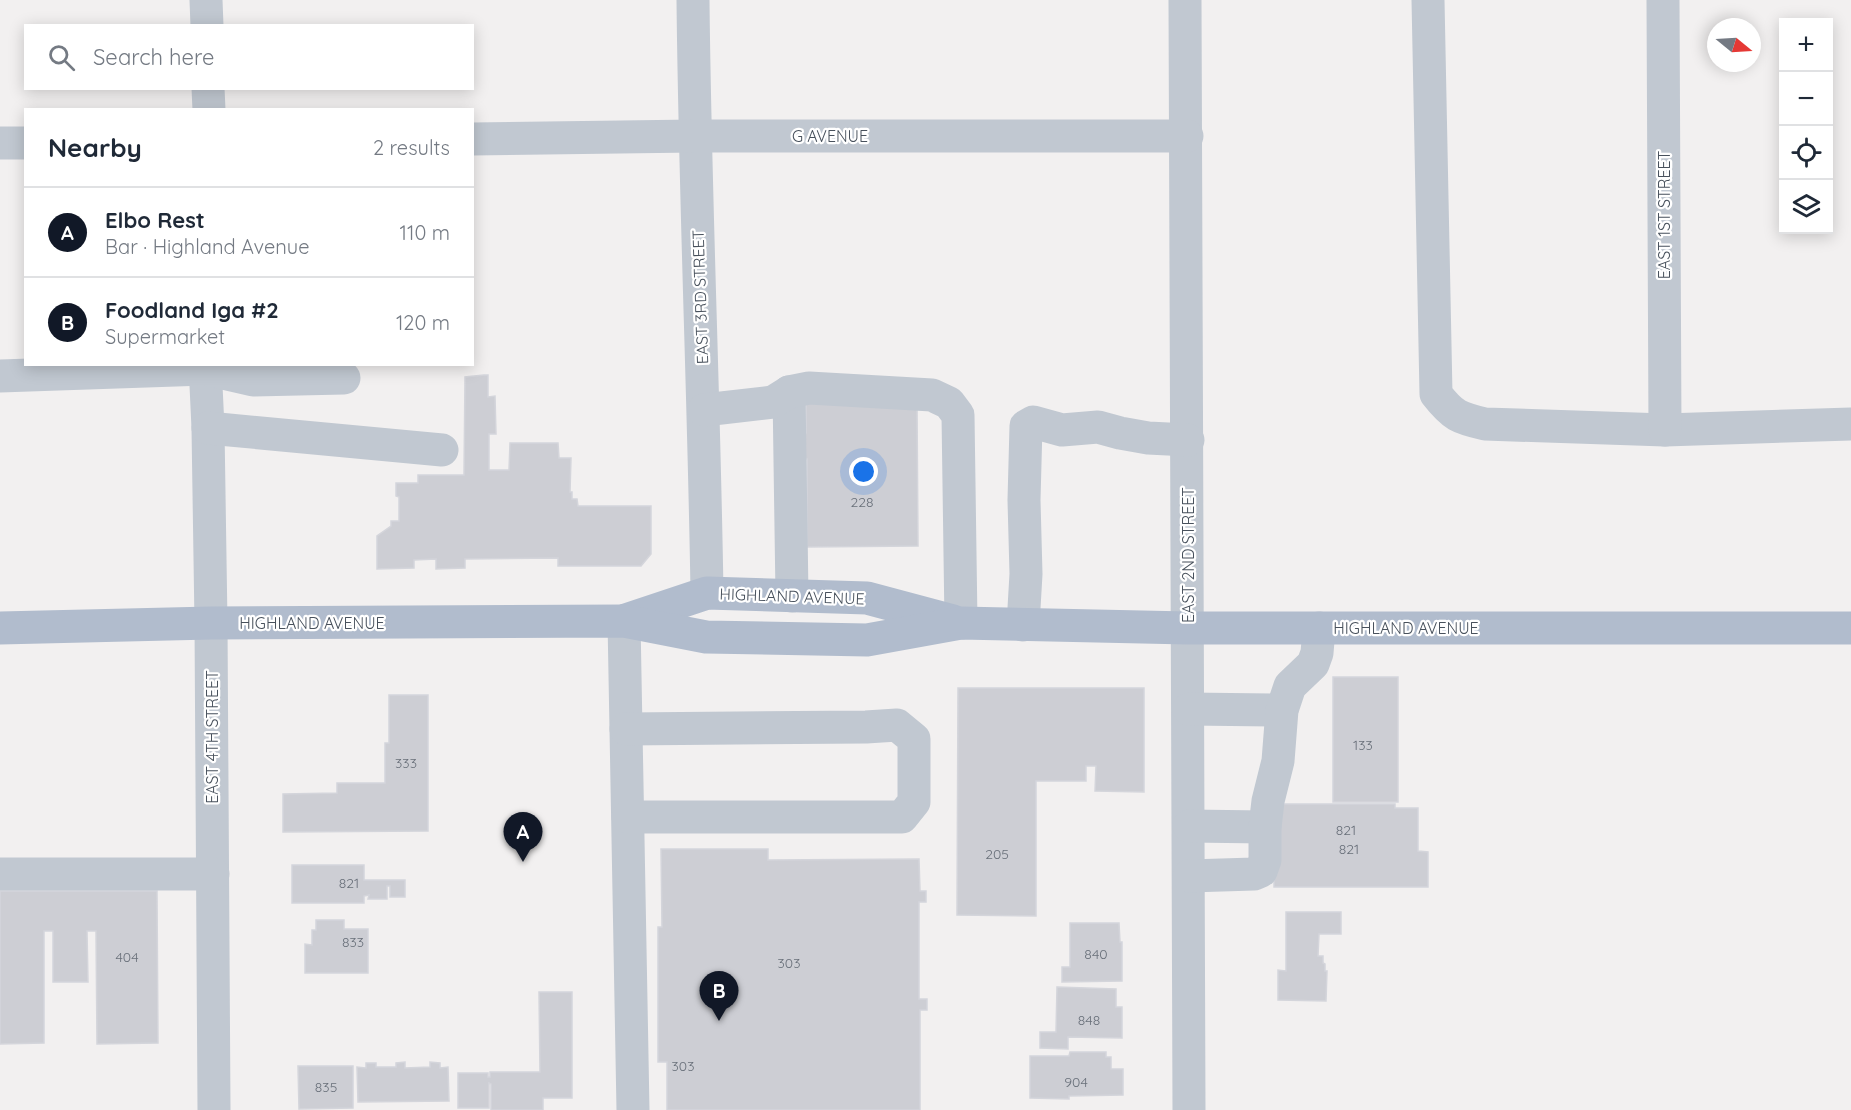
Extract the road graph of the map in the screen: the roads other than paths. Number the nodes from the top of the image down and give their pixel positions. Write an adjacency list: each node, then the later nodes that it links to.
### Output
1 (206, 0): 6 (street)
2 (693, 0): 9 (street, EAST 3RD STREET)
3 (1185, 0): 10 (street, EAST 2ND STREET)
4 (1428, 0): 21 (street)
5 (1663, 0): 21 (street, EAST 1ST STREET)
6 (207, 24)
7 (208, 90): 8 (street)
8 (209, 108)
9 (695, 136): 10 (street, G AVENUE); 11 (street, G AVENUE); 18 (street, EAST 3RD STREET)
10 (1187, 136): 22 (street, EAST 2ND STREET)
11 (474, 140)
12 (0, 143): 13 (street)
13 (24, 143)
14 (205, 367): 15 (street); 16 (street); 20 (street, EAST 4TH STREET)
15 (0, 376)
16 (344, 378)
17 (789, 392): 18 (street); 25 (street); 28 (street)
18 (704, 410): 24 (street, EAST 3RD STREET)
19 (1851, 424): 21 (street)
20 (208, 428): 23 (street); 27 (street, EAST 4TH STREET)
21 (1665, 430)
22 (1188, 440): 29 (street); 32 (street, EAST 2ND STREET)
23 (442, 450)
24 (708, 593): 25 (main road, HIGHLAND AVENUE); 26 (main road, HIGHLAND AVENUE)
25 (792, 596): 28 (main road, HIGHLAND AVENUE)
26 (624, 621): 27 (main road, HIGHLAND AVENUE); 28 (main road, HIGHLAND AVENUE); 36 (street)
27 (211, 623): 31 (main road, HIGHLAND AVENUE); 41 (street, EAST 4TH STREET)
28 (961, 623): 29 (main road, HIGHLAND AVENUE)
29 (1023, 625): 32 (main road, HIGHLAND AVENUE)
30 (1319, 627): 32 (main road, HIGHLAND AVENUE); 33 (main road, HIGHLAND AVENUE); 35 (street)
31 (0, 628)
32 (1188, 628): 34 (street, EAST 2ND STREET)
33 (1851, 628)
34 (1189, 709): 35 (street); 38 (street, EAST 2ND STREET)
35 (1282, 710): 39 (street)
36 (626, 729): 37 (street); 37 (street)
37 (628, 817): 44 (street)
38 (1189, 826): 39 (street); 42 (street, EAST 2ND STREET)
39 (1265, 827): 42 (street)
40 (0, 874): 41 (street)
41 (213, 874): 43 (street, EAST 4TH STREET)
42 (1189, 876): 45 (street, EAST 2ND STREET)
43 (214, 1110)
44 (633, 1110)
45 (1189, 1110)

